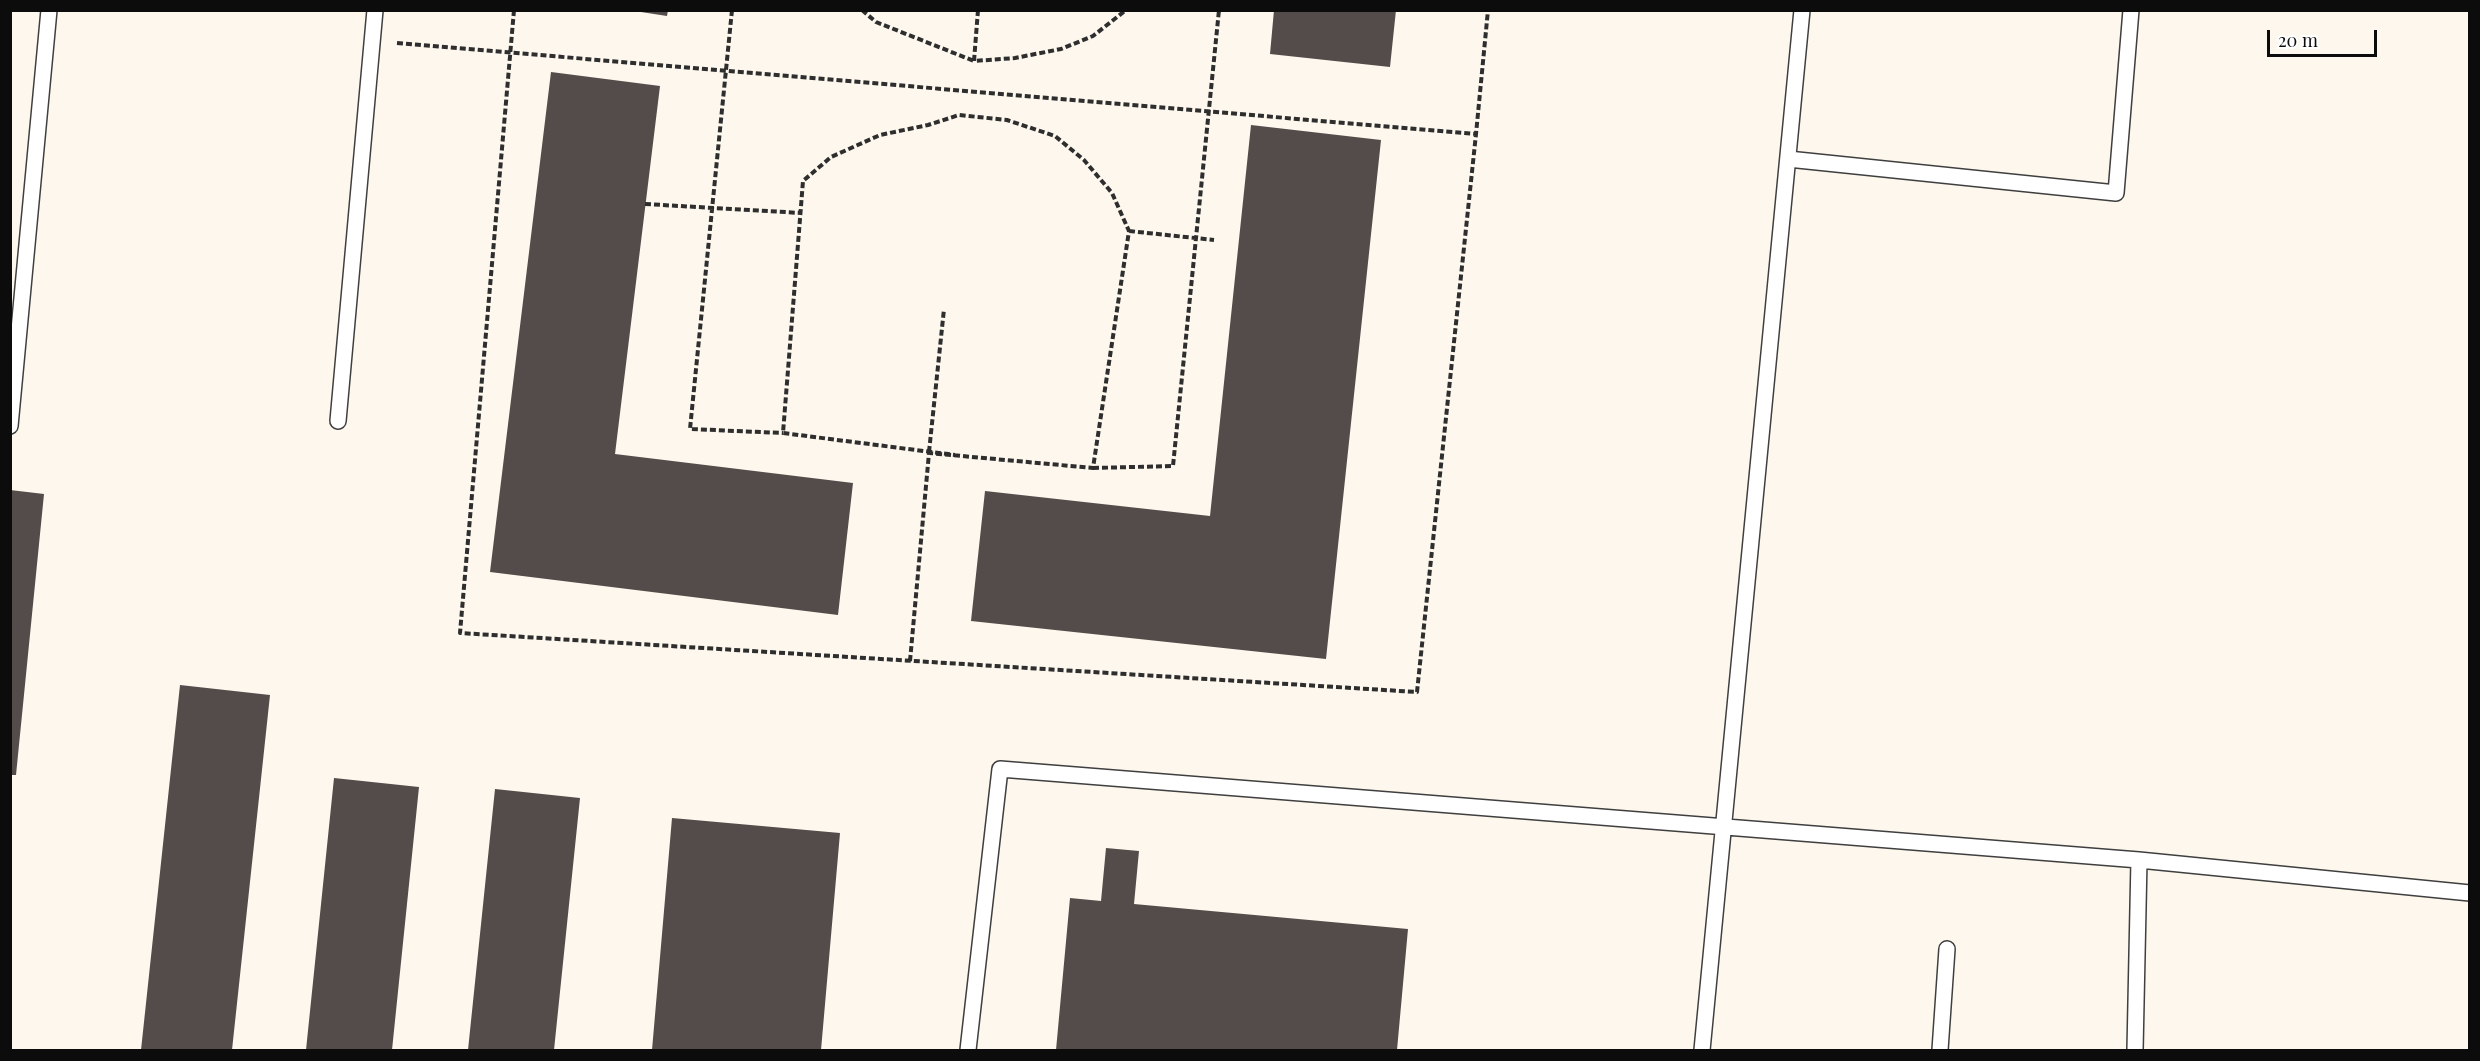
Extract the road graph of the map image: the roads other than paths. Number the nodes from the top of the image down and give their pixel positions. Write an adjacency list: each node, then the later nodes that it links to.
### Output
1 (48, 10): 7 (lane)
2 (375, 10): 6 (lane)
3 (1802, 10): 5 (lane)
4 (2131, 10): 5 (lane)
5 (1788, 159): 8 (lane)
6 (338, 421)
7 (10, 426)
8 (1724, 827): 9 (lane); 12 (lane); 13 (lane)
9 (2139, 860): 10 (lane); 15 (lane)
10 (2469, 892)
11 (1947, 950): 14 (lane)
12 (968, 1050)
13 (1702, 1050)
14 (1940, 1050)
15 (2134, 1050)

